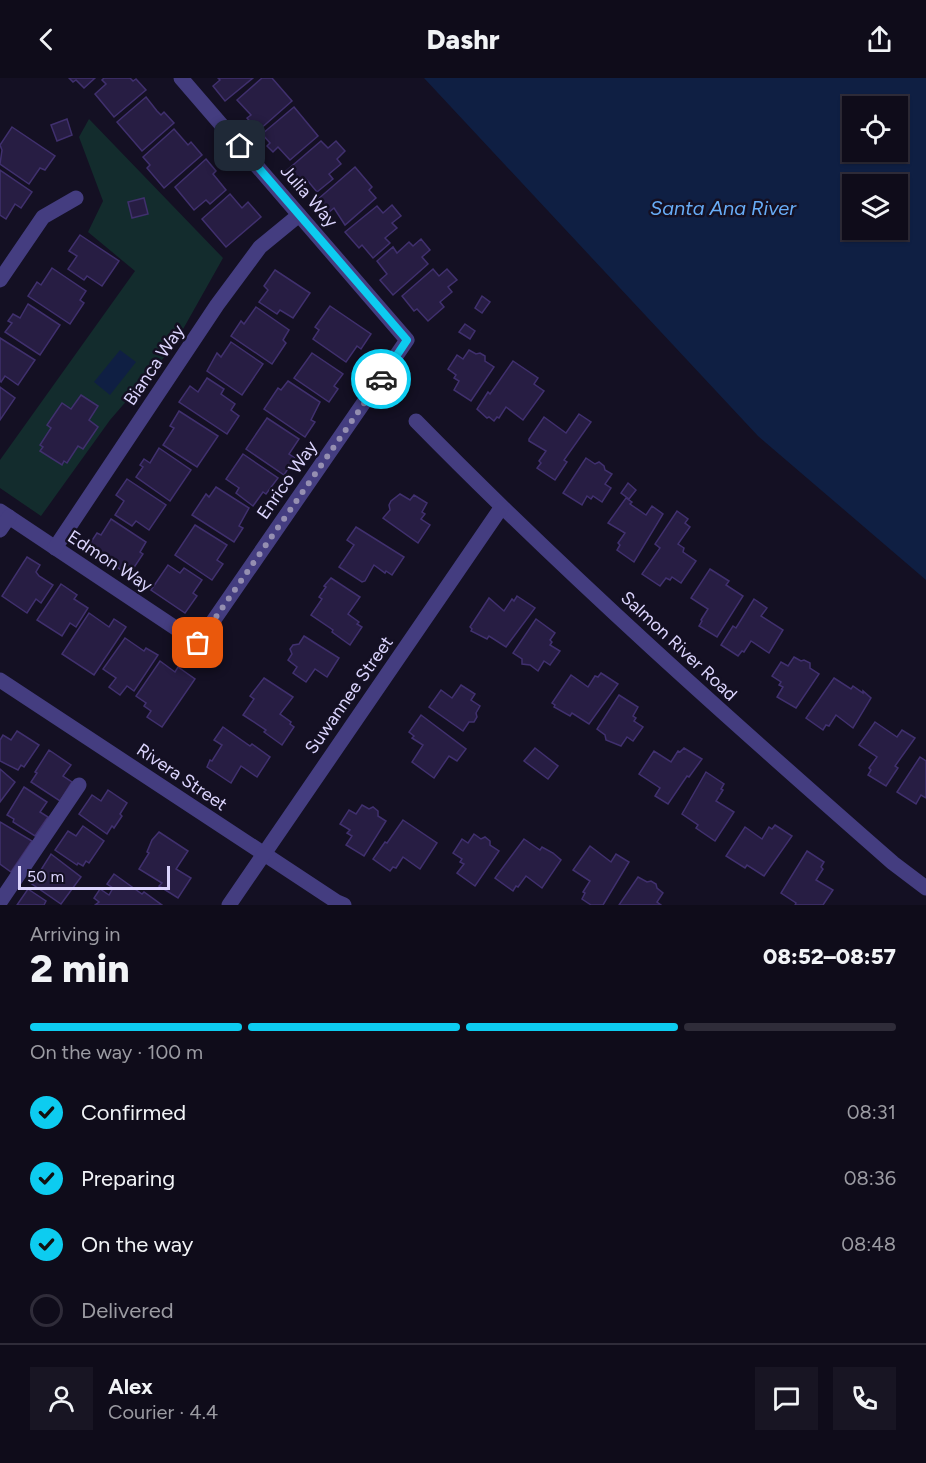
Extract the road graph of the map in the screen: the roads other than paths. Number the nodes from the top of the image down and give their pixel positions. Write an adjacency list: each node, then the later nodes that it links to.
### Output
1 (181, 78): 3 (street, Julia Way)
2 (76, 198): 4 (street)
3 (299, 215): 5 (street, Julia Way); 9 (street, Bianca Way)
4 (0, 280)
5 (407, 340): 10 (street, Enrico Way)
6 (416, 422): 7 (street, Salmon River Road)
7 (501, 508): 13 (street, Suwannee Street); 14 (street, Salmon River Road)
8 (3, 519): 9 (street, Edmon Way)
9 (55, 548): 10 (street, Edmon Way)
10 (198, 643)
11 (0, 680): 13 (street, Rivera Street)
12 (79, 785): 15 (street)
13 (263, 854): 16 (street, Suwannee Street); 17 (street, Rivera Street)
14 (926, 888)
15 (0, 902)
16 (230, 905)
17 (344, 905)

